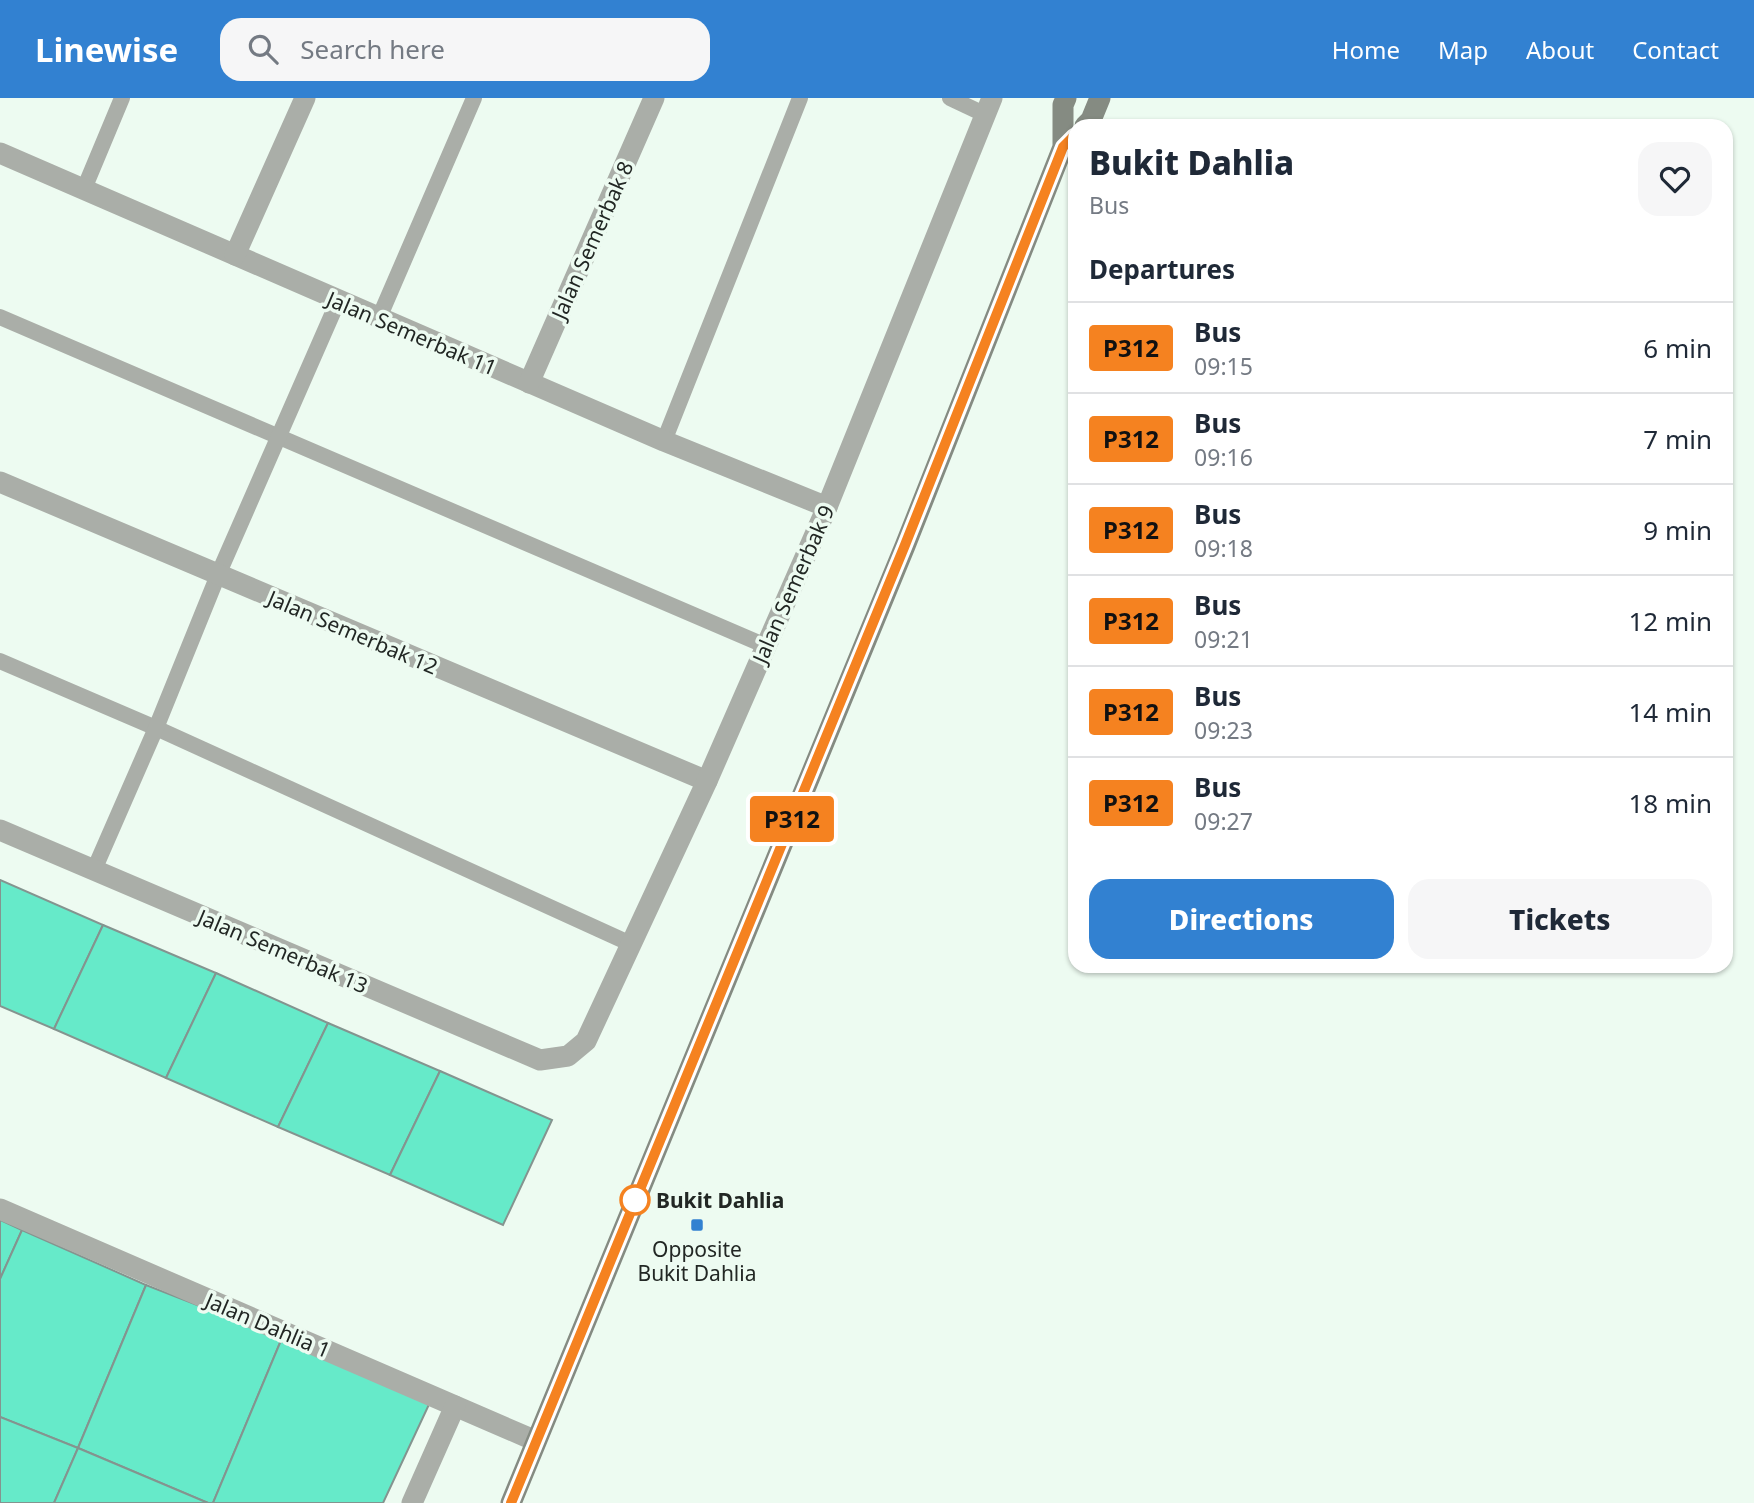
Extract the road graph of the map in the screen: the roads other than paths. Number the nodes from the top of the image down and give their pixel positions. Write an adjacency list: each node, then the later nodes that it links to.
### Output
1 (122, 98): 14 (lane)
2 (305, 98): 15 (street)
3 (474, 98): 18 (lane)
4 (654, 98): 19 (street, Jalan Semerbak 8)
5 (800, 98): 21 (lane)
6 (950, 98): 9 (lane)
7 (1066, 98): 11 (main road)
8 (1100, 98): 10 (main road)
9 (989, 106): 23 (street, Jalan Semerbak 9)
10 (1091, 119)
11 (1068, 130)
12 (0, 153): 14 (street, Jalan Semerbak 11)
13 (1068, 153): 35 (main road)
14 (84, 189): 15 (street, Jalan Semerbak 11)
15 (235, 255): 16 (street, Jalan Semerbak 11)
16 (338, 301): 18 (street, Jalan Semerbak 11); 20 (lane)
17 (0, 317): 20 (lane)
18 (379, 318): 19 (street, Jalan Semerbak 11)
19 (529, 383): 21 (street, Jalan Semerbak 11)
20 (278, 436): 24 (lane); 25 (lane)
21 (664, 441): 23 (street, Jalan Semerbak 11)
22 (0, 482): 24 (street, Jalan Semerbak 12)
23 (827, 507): 25 (street, Jalan Semerbak 9)
24 (218, 575): 27 (lane); 28 (street, Jalan Semerbak 12)
25 (766, 646): 28 (street, Jalan Semerbak 9)
26 (0, 661): 27 (lane)
27 (156, 728): 30 (lane); 31 (lane)
28 (707, 782): 31 (street, Jalan Semerbak 9)
29 (0, 830): 30 (street, Jalan Semerbak 13)
30 (94, 870): 32 (street, Jalan Semerbak 13)
31 (631, 944): 32 (street, Jalan Semerbak 9)
32 (568, 1056)
33 (0, 1209): 34 (street, Jalan Dahlia 1)
34 (455, 1406): 35 (street, Jalan Dahlia 1); 36 (street)
35 (536, 1441): 37 (main road)
36 (412, 1503)
37 (511, 1503)

